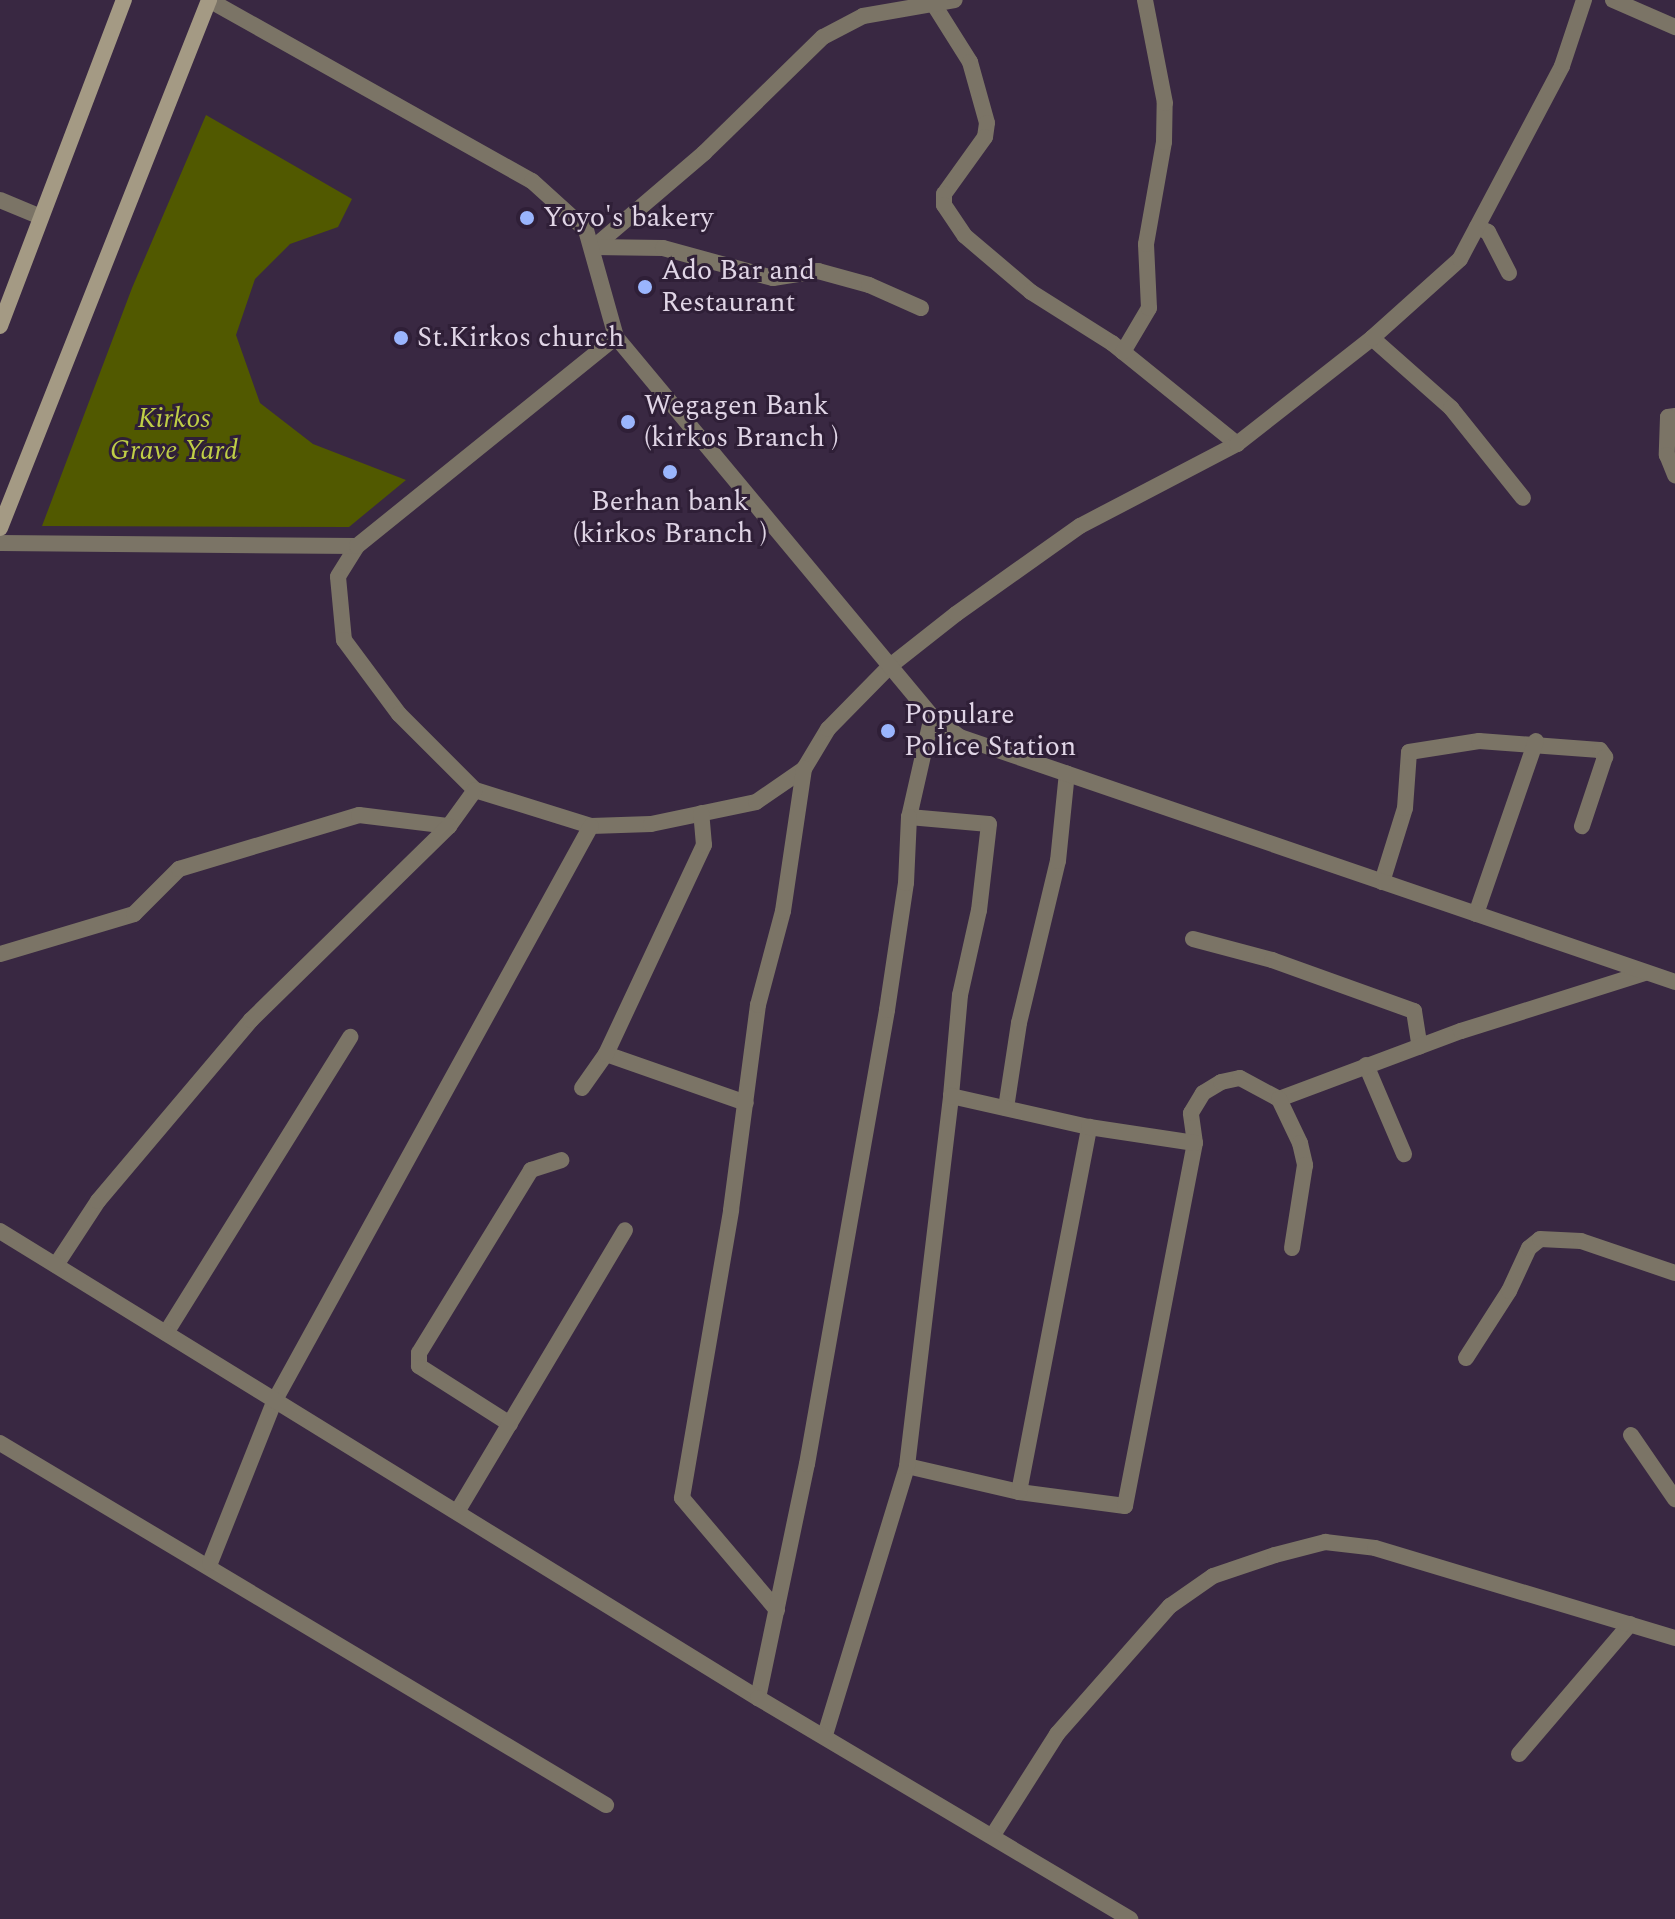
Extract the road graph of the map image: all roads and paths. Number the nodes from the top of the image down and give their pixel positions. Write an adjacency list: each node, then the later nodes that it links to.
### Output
1 (124, 0): 10 (main road)
2 (209, 0): 12 (street); 23 (main road)
3 (955, 0): 7 (street)
4 (1145, 0): 18 (street)
5 (1584, 0): 11 (street)
6 (1613, 0): 8 (street)
7 (933, 2): 12 (street); 18 (street)
8 (1675, 27)
9 (0, 200): 10 (street)
10 (41, 217): 15 (main road)
11 (1477, 227): 13 (street); 17 (street)
12 (594, 247): 14 (street); 16 (street)
13 (1509, 273)
14 (921, 308)
15 (0, 326)
16 (616, 337): 25 (street); 26 (street)
17 (1372, 338): 20 (street); 22 (street)
18 (1123, 352): 20 (street)
19 (1675, 416): 21 (street)
20 (1237, 444): 26 (street)
21 (1675, 475)
22 (1523, 498)
23 (0, 528)
24 (0, 543): 25 (street)
25 (357, 546): 31 (street)
26 (890, 666): 27 (street); 29 (street)
27 (932, 716): 30 (street); 33 (street)
28 (1536, 741): 36 (street); 37 (street); 38 (street)
29 (804, 769): 32 (street); 50 (street)
30 (1067, 773): 37 (street); 51 (street)
31 (475, 790): 34 (street); 35 (street)
32 (701, 813): 35 (street); 45 (street)
33 (909, 817): 48 (street); 72 (street)
34 (449, 826): 40 (street); 59 (street)
35 (591, 826): 63 (street)
36 (1582, 826)
37 (1382, 882): 38 (street)
38 (1476, 914): 41 (street)
39 (1193, 939): 44 (street)
40 (0, 954)
41 (1645, 973): 42 (street); 44 (street)
42 (1675, 982)
43 (350, 1037): 61 (street)
44 (1420, 1047): 46 (street)
45 (606, 1054): 47 (street); 50 (street)
46 (1366, 1065): 49 (street); 54 (street)
47 (582, 1088)
48 (951, 1096): 51 (street); 67 (street)
49 (1279, 1099): 53 (street); 58 (street)
50 (746, 1103): 72 (street)
51 (1006, 1108): 52 (street)
52 (1089, 1127): 53 (street); 68 (street)
53 (1195, 1143): 68 (street)
54 (1404, 1154)
55 (561, 1160): 64 (street)
56 (625, 1230): 64 (street)
57 (0, 1231): 59 (street)
58 (1292, 1248)
59 (56, 1265): 61 (street)
60 (1675, 1273): 62 (street)
61 (166, 1333): 63 (street)
62 (1466, 1358)
63 (275, 1400): 70 (street); 71 (street)
64 (510, 1424): 70 (street)
65 (1631, 1435): 69 (street)
66 (0, 1443): 71 (street)
67 (907, 1466): 68 (street); 76 (street)
68 (1019, 1492)
69 (1675, 1499)
70 (457, 1512): 75 (street)
71 (210, 1563): 78 (street)
72 (777, 1610): 75 (street)
73 (1630, 1624): 74 (street); 77 (street); 79 (street)
74 (1675, 1638)
75 (758, 1698): 76 (street)
76 (825, 1735): 79 (street)
77 (1519, 1754)
78 (606, 1805)
79 (993, 1835): 80 (street)
80 (1130, 1919)

